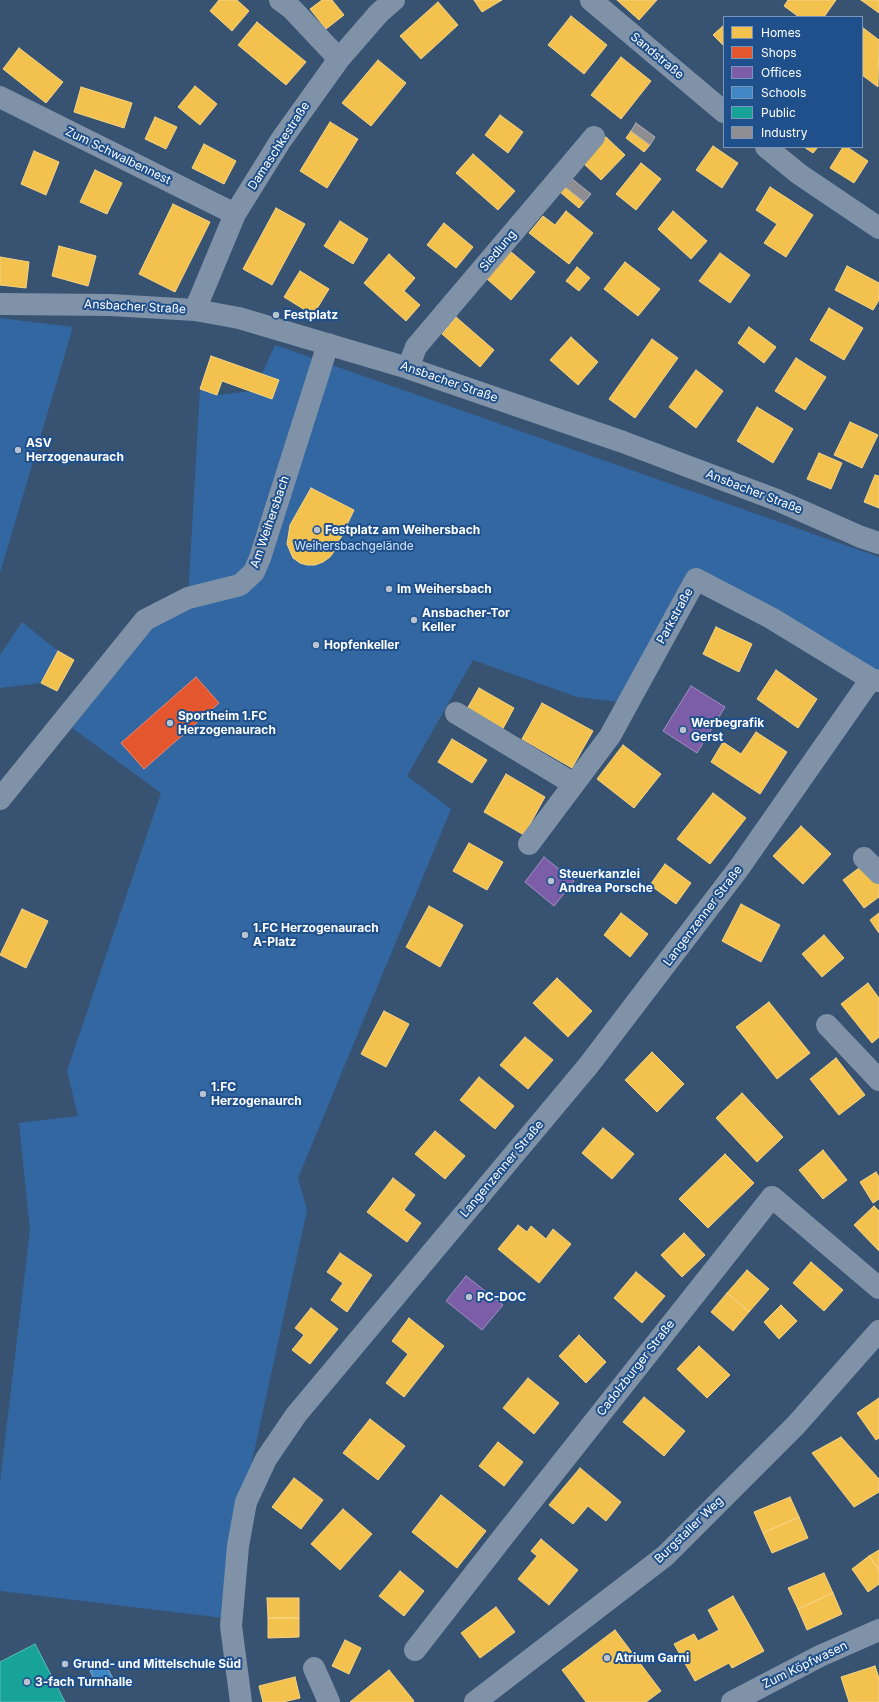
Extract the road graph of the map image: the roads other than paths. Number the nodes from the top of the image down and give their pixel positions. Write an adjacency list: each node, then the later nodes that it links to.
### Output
1 (280, 0): 4 (street)
2 (394, 0): 4 (street, Damaschkestraße)
3 (591, 0): 6 (street, Sandstraße)
4 (339, 59): 9 (street, Damaschkestraße)
5 (0, 97): 9 (street, Zum Schwalbennest)
6 (723, 111)
7 (594, 137): 14 (street, Siedlung)
8 (767, 148): 10 (street)
9 (236, 214): 12 (street, Damaschkestraße)
10 (879, 228)
11 (0, 304): 12 (street, Ansbacher Straße)
12 (194, 310): 13 (street, Ansbacher Straße)
13 (328, 344): 14 (street, Ansbacher Straße); 19 (street, Am Weihersbach)
14 (408, 368): 15 (street, Ansbacher Straße)
15 (879, 543)
16 (875, 680): 18 (street, Parkstraße); 30 (street, Langenzenner Straße)
17 (456, 713): 18 (street)
18 (574, 784): 20 (street, Parkstraße)
19 (0, 799)
20 (529, 844)
21 (864, 858): 22 (street)
22 (879, 873)
23 (827, 1025): 24 (street)
24 (879, 1080)
25 (879, 1288): 28 (street, Cadolzburger Straße)
26 (879, 1331): 32 (street, Burgstaller Weg)
27 (879, 1630): 33 (street, Zum Köpfwasen)
28 (415, 1650)
29 (314, 1668): 31 (street)
30 (241, 1702)
31 (328, 1702)
32 (474, 1702)
33 (732, 1702)

